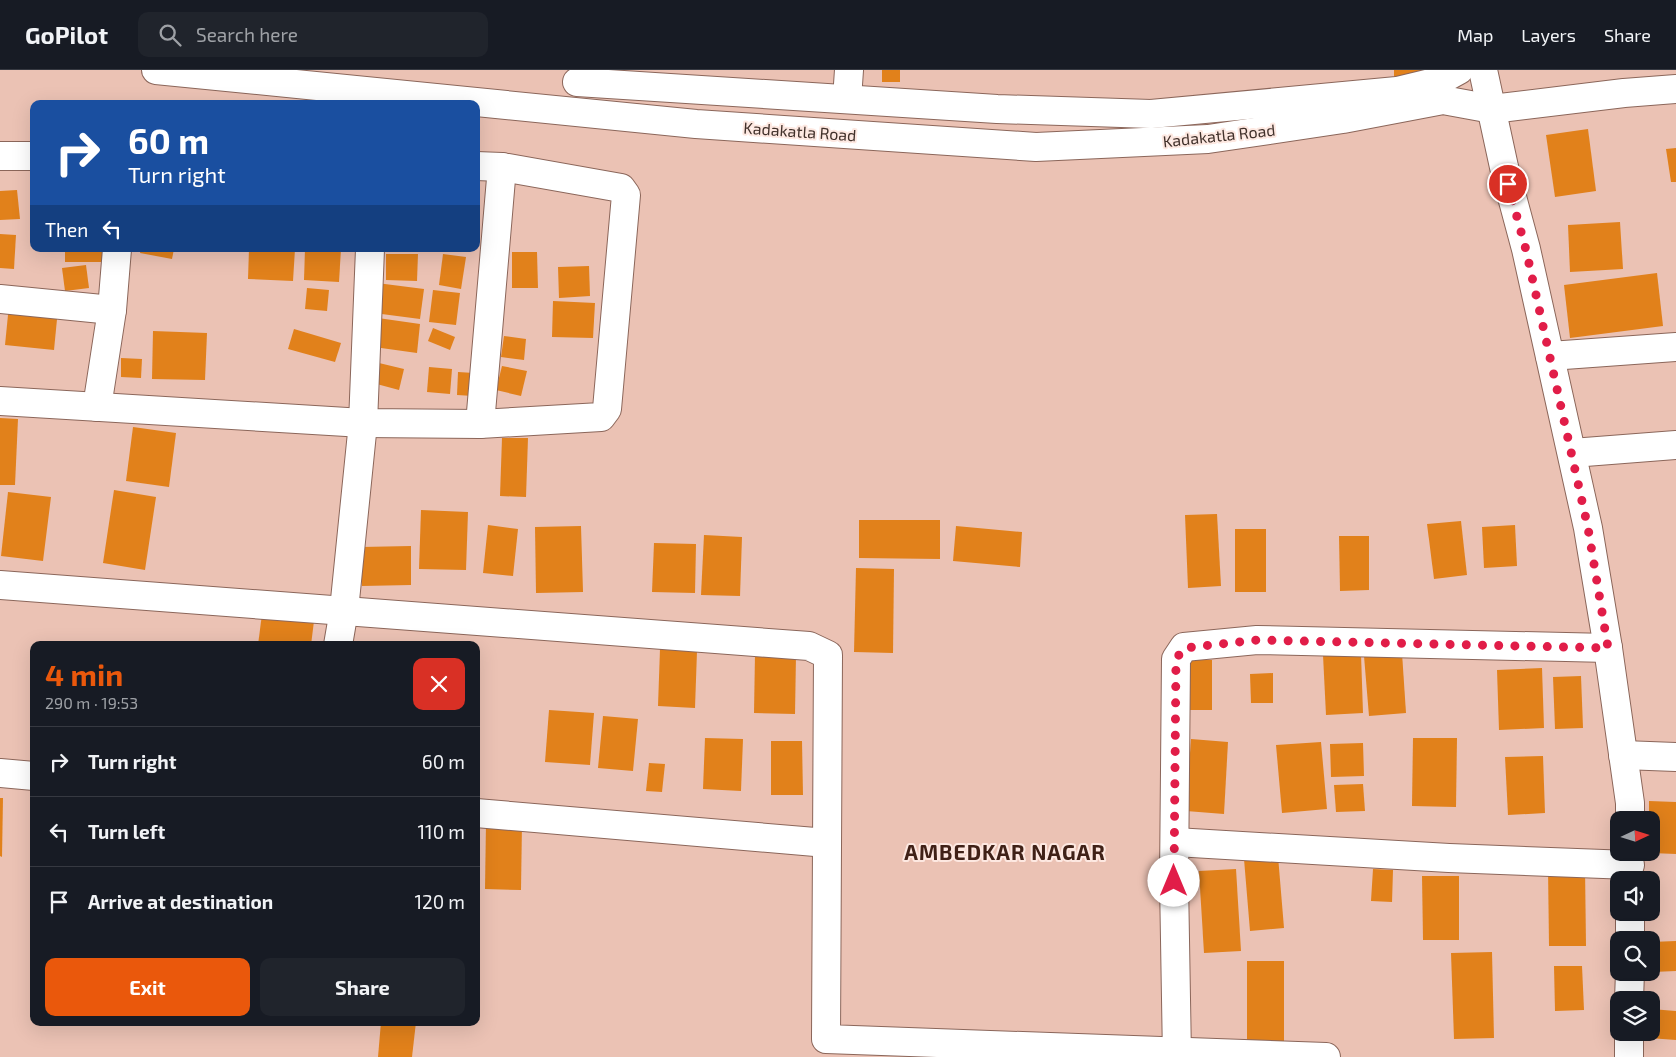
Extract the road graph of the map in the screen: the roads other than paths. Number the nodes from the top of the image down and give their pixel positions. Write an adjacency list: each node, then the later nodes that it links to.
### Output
1 (156, 70): 10 (street, Kadakatla Road)
2 (849, 70): 9 (street)
3 (1459, 70): 9 (street)
4 (1483, 70): 5 (street); 11 (street, Kadakatla Road); 13 (street)
5 (1493, 70)
6 (689, 80): 7 (street); 9 (street)
7 (577, 82)
8 (1676, 89): 13 (street, Kadakatla Road)
9 (847, 99)
10 (456, 100)
11 (1443, 100): 12 (street, Kadakatla Road); 13 (street, Kadakatla Road)
12 (480, 102)
13 (1492, 109): 22 (street)
14 (0, 156): 15 (street)
15 (30, 156)
16 (489, 167): 26 (street); 26 (street)
17 (117, 252): 20 (street)
18 (370, 252): 25 (street)
19 (0, 299): 20 (street)
20 (112, 310): 24 (street)
21 (1676, 347): 22 (street)
22 (1550, 356): 28 (street)
23 (0, 401): 24 (street)
24 (97, 407): 25 (street)
25 (363, 423): 26 (street); 30 (street)
26 (480, 424)
27 (1676, 445): 28 (street)
28 (1572, 453): 32 (street)
29 (0, 585): 30 (street)
30 (344, 610): 31 (street); 39 (street)
31 (339, 641)
32 (1608, 648): 33 (street); 40 (street)
33 (1623, 755): 34 (street); 37 (street)
34 (1676, 757)
35 (0, 773): 36 (street)
36 (30, 776)
37 (1630, 811)
38 (480, 813): 39 (street)
39 (826, 842): 43 (street)
40 (1175, 842): 41 (street); 44 (street)
41 (1630, 866)
42 (1629, 1041): 46 (street)
43 (826, 1048): 44 (street)
44 (1177, 1054): 45 (street)
45 (1326, 1057)
46 (1629, 1057)

